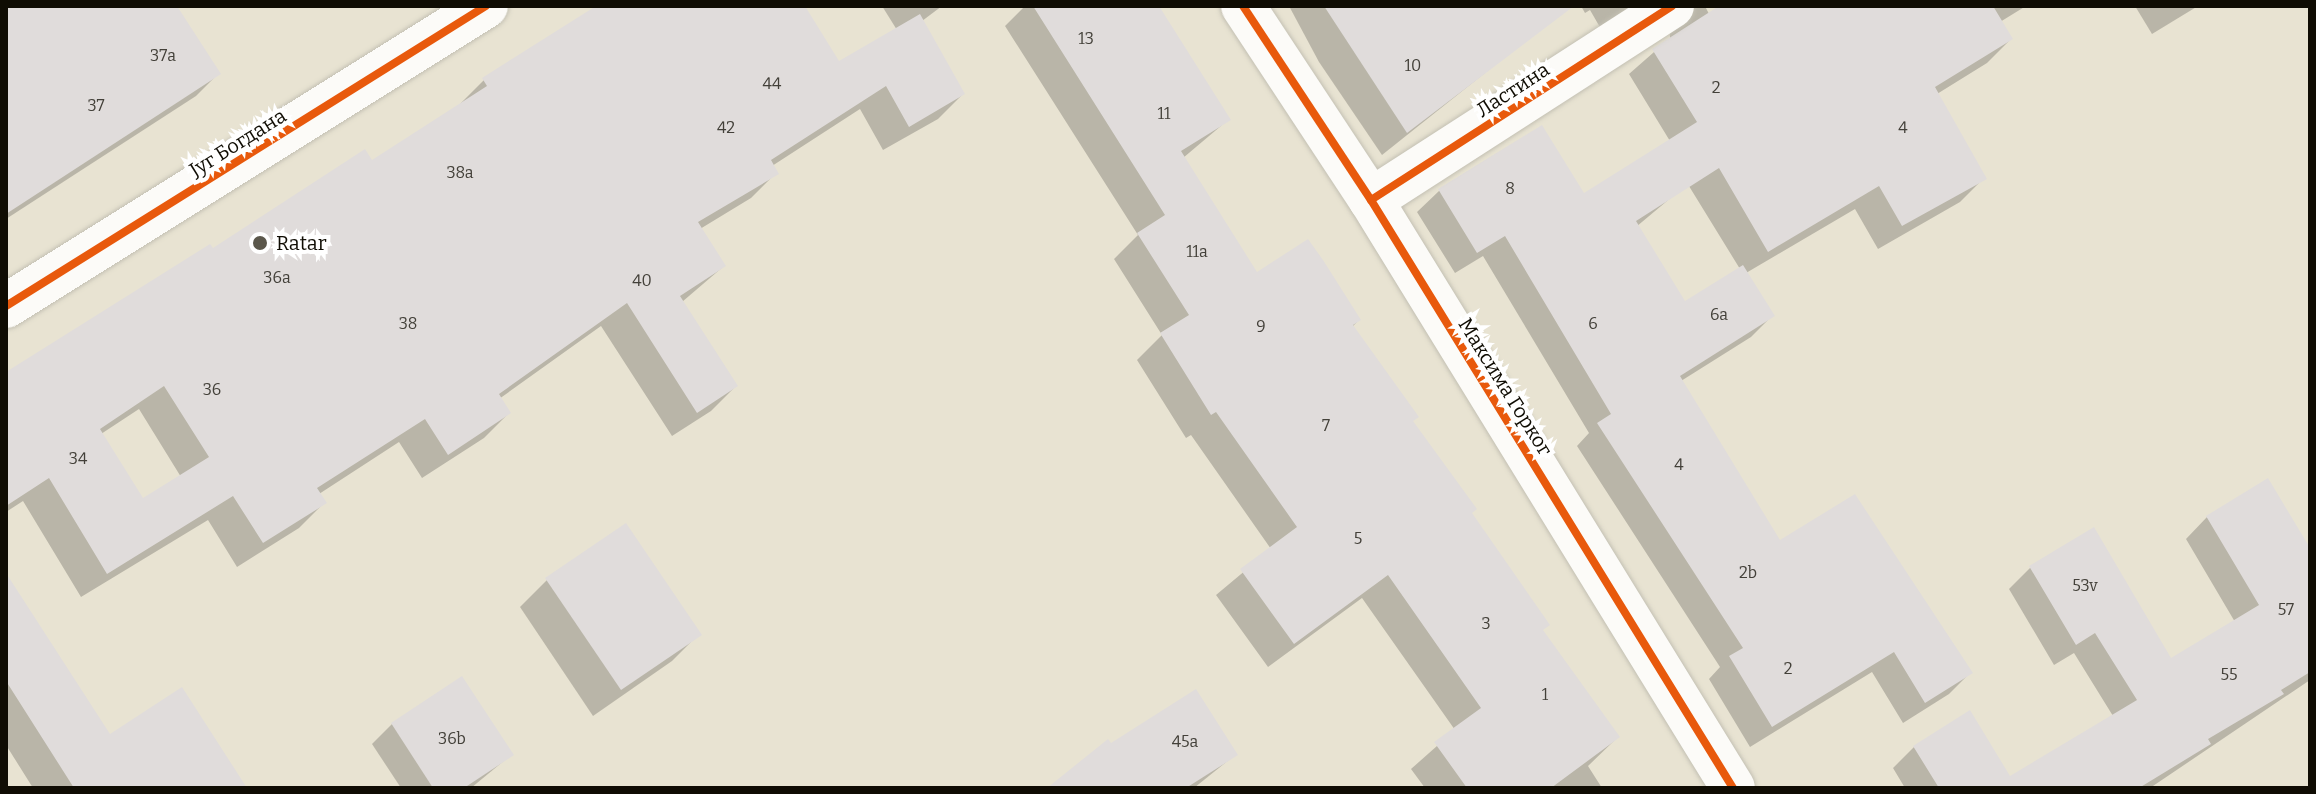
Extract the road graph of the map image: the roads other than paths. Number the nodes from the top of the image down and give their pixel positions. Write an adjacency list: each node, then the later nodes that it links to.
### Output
1 (486, 6): 5 (street, Југ Богдана)
2 (1243, 6): 4 (street, Максима Горког)
3 (1672, 6): 4 (street, Ластина)
4 (1371, 200): 6 (street, Максима Горког)
5 (6, 306)
6 (1733, 788)

